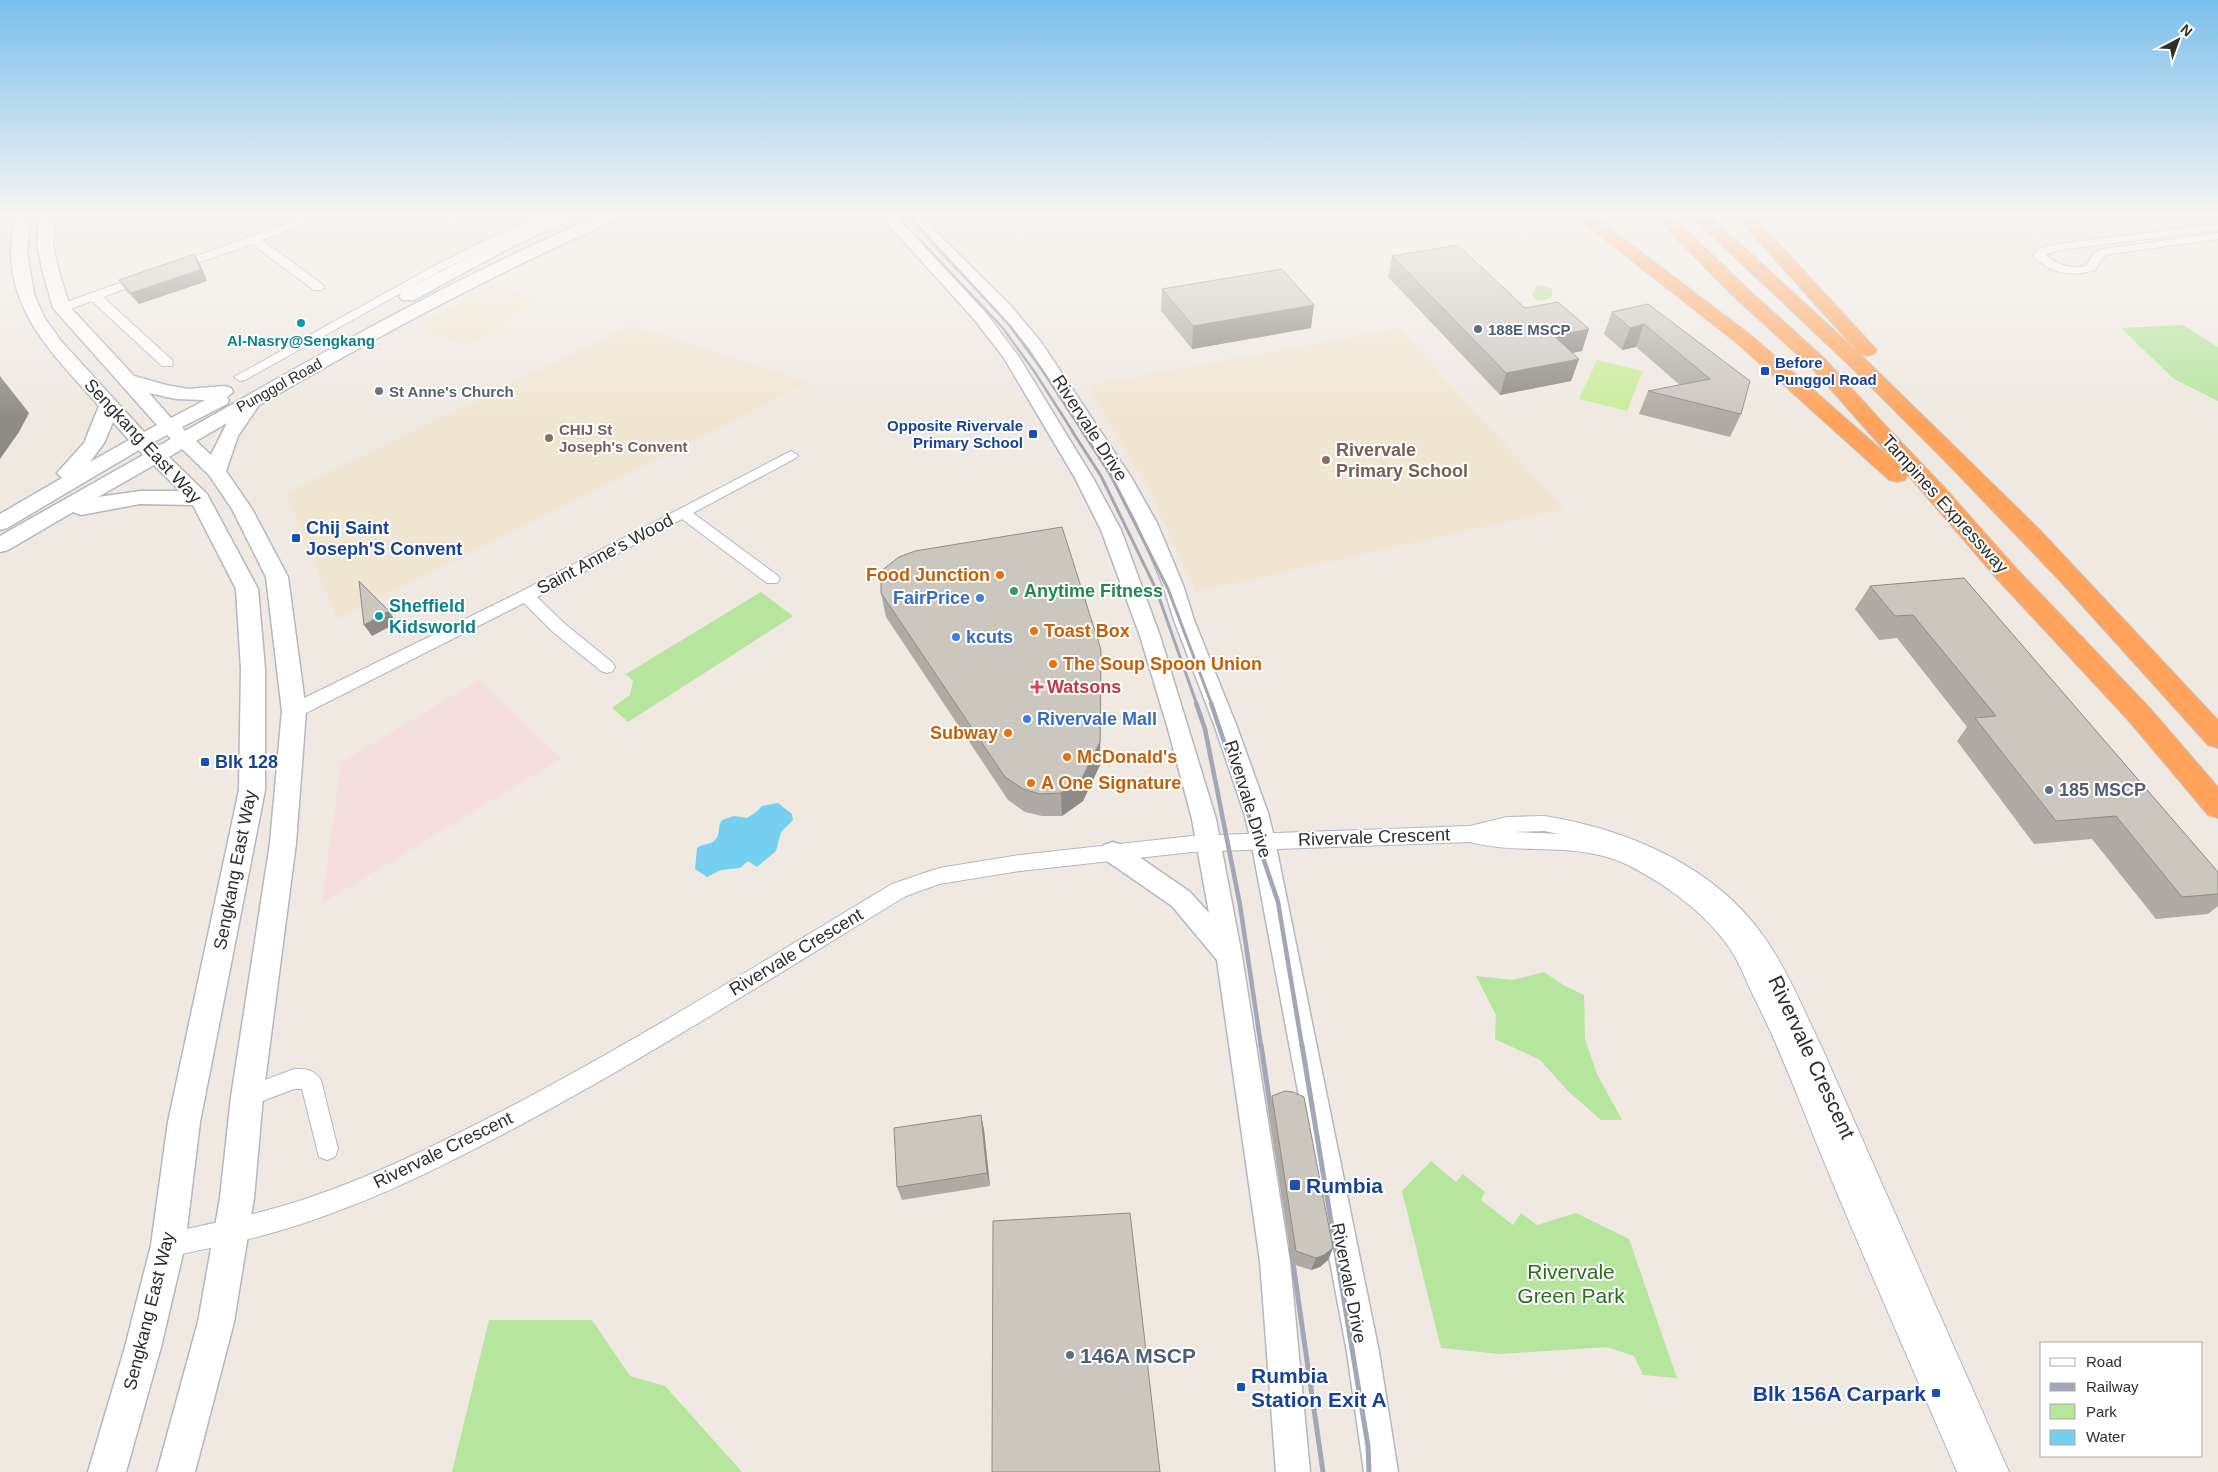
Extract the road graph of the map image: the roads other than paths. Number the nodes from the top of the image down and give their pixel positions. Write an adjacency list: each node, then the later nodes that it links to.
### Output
1 (23, 282): 20 (main road, Sengkang East Way)
2 (54, 282): 16 (main road, Sengkang East Way)
3 (134, 282): 15 (street)
4 (311, 282): 14 (street)
5 (424, 282): 19 (main road, Punggol Road)
6 (468, 282): 19 (main road, Punggol Road)
7 (948, 282): 43 (street, Rivervale Drive)
8 (977, 282): 42 (street, Rivervale Drive)
9 (1668, 282): 34 (highway)
10 (1689, 282): 22 (highway)
11 (1729, 282): 22 (highway, Tampines Expressway)
12 (1769, 282): 21 (highway, Tampines Expressway)
13 (1804, 282): 21 (highway)
14 (318, 287)
15 (94, 296): 16 (street); 17 (street)
16 (62, 308): 18 (main road, Sengkang East Way)
17 (167, 363)
18 (130, 381): 19 (main road); 23 (main road, Sengkang East Way)
19 (248, 387): 23 (main road, Punggol Road); 27 (main road)
20 (109, 404): 24 (main road, Sengkang East Way); 29 (main road)
21 (1914, 417): 39 (highway, Tampines Expressway)
22 (1877, 430): 34 (highway, Tampines Expressway)
23 (176, 433): 24 (main road, Punggol Road); 26 (main road, Punggol Road); 27 (main road, Sengkang East Way)
24 (140, 441): 26 (main road, Sengkang East Way); 29 (main road, Punggol Road)
25 (791, 455): 30 (street, Saint Anne's Wood)
26 (156, 456): 28 (main road, Sengkang East Way); 31 (main road, Punggol Road)
27 (216, 471): 38 (main road, Sengkang East Way)
28 (200, 499): 31 (main road); 49 (main road, Sengkang East Way)
29 (29, 505): 32 (main road, Punggol Road)
30 (684, 513): 35 (street, Saint Anne's Wood); 36 (street, Saint Anne's Wood)
31 (52, 515): 33 (main road, Punggol Road)
32 (0, 523)
33 (0, 545)
34 (2006, 573): 40 (highway, Tampines Expressway)
35 (772, 579)
36 (526, 596): 37 (street, Saint Anne's Wood); 38 (street, Saint Anne's Wood)
37 (607, 668)
38 (294, 711): 46 (main road, Sengkang East Way)
39 (2218, 738)
40 (2218, 807)
41 (1470, 834): 42 (street, Rivervale Crescent); 54 (street, Rivervale Crescent); 55 (street, Rivervale Crescent)
42 (1263, 841): 43 (street, Rivervale Crescent); 53 (street, Rivervale Drive)
43 (1209, 843): 44 (street, Rivervale Crescent); 45 (street, Rivervale Drive)
44 (1113, 852): 45 (street); 48 (street, Rivervale Crescent)
45 (1229, 956): 52 (street, Rivervale Drive)
46 (247, 1097): 47 (street); 48 (main road, Sengkang East Way)
47 (327, 1149)
48 (231, 1231): 49 (street, Rivervale Crescent); 51 (main road, Sengkang East Way)
49 (168, 1245): 50 (main road, Sengkang East Way)
50 (107, 1472)
51 (176, 1472)
52 (1293, 1472)
53 (1381, 1472)
54 (1971, 1472)
55 (1996, 1472)

